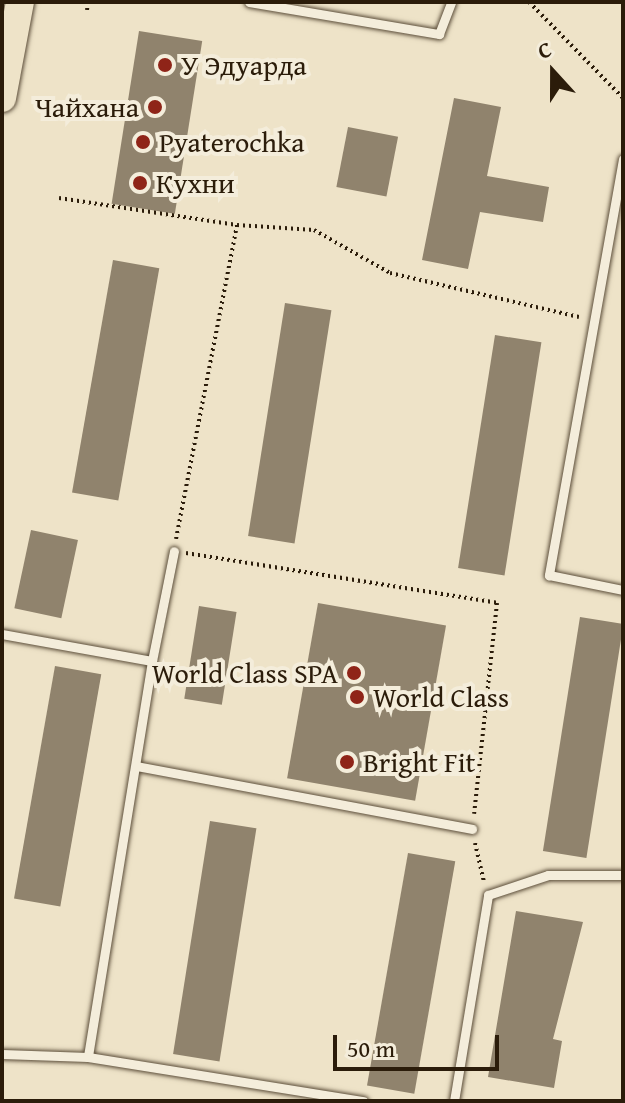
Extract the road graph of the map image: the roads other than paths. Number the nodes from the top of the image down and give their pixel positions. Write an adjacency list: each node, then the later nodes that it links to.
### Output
1 (20, 2): 4 (main road)
2 (249, 2): 3 (lane)
3 (451, 2)
4 (2, 98)
5 (623, 159): 7 (lane)
6 (174, 551): 9 (lane)
7 (623, 590)
8 (2, 634): 9 (lane)
9 (152, 661): 10 (lane)
10 (136, 766): 11 (lane); 14 (lane)
11 (472, 829)
12 (623, 875): 16 (lane)
13 (2, 1054): 14 (lane)
14 (88, 1057): 15 (lane)
15 (364, 1101)
16 (454, 1101)

